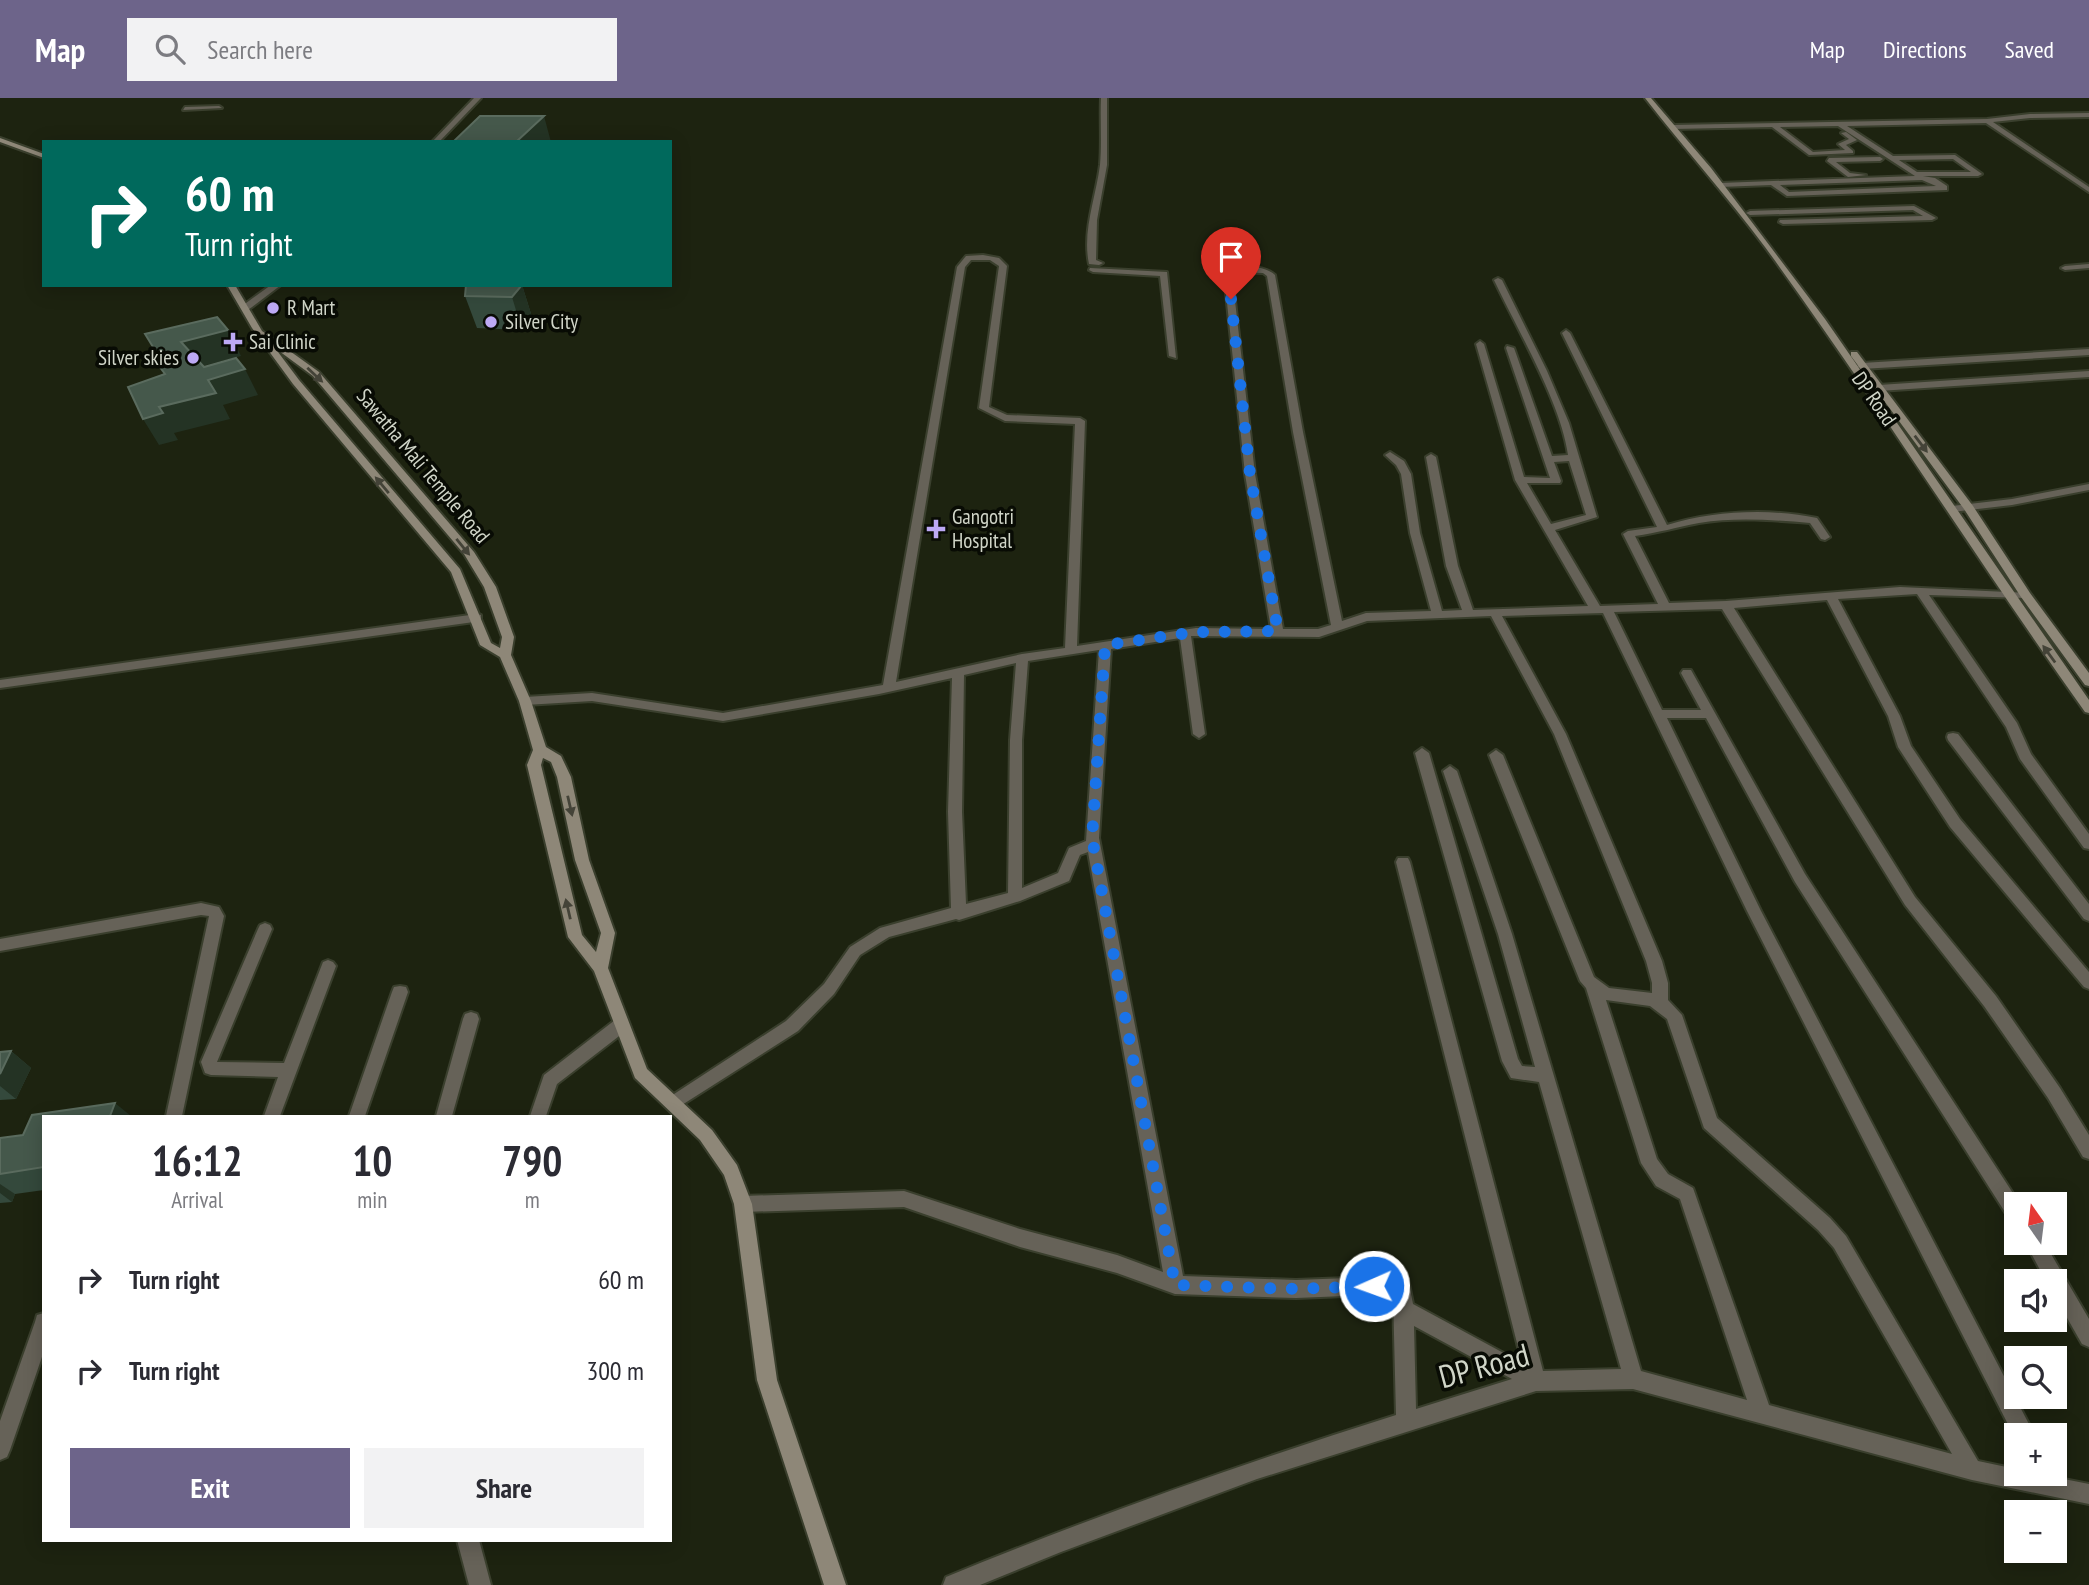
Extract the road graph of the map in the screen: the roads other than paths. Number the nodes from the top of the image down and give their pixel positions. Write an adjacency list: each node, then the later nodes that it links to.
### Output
1 (478, 98): 13 (street)
2 (1104, 98): 33 (street)
3 (1648, 98): 11 (street, DP Road)
4 (1656, 98): 11 (street, DP Road)
5 (219, 108): 6 (street)
6 (185, 109)
7 (2089, 115): 8 (street)
8 (1987, 121): 9 (street); 19 (street)
9 (1836, 124): 10 (street); 10 (street); 15 (street)
10 (1773, 125): 11 (street)
11 (1679, 127): 18 (street, DP Road)
12 (0, 140): 14 (street)
13 (437, 140)
14 (42, 155)
15 (1878, 155): 15 (street); 16 (street)
16 (1893, 158): 16 (street)
17 (1774, 184): 17 (street); 18 (street)
18 (1725, 186): 20 (street, DP Road); 44 (street, DP Road)
19 (2089, 190)
20 (1750, 213): 21 (street); 34 (street, DP Road)
21 (1783, 222)
22 (2089, 266): 23 (street)
23 (2066, 268)
24 (1498, 280): 39 (street)
25 (231, 287): 27 (street, Sawatha Mali Temple Road)
26 (274, 287): 27 (street)
27 (245, 308): 28 (street, Sawatha Mali Temple Road)
28 (261, 333): 58 (street, Sawatha Mali Temple Road, one-way to 28); 64 (street, Sawatha Mali Temple Road, one-way to 64)
29 (1566, 333): 46 (street)
30 (1480, 344): 41 (street)
31 (1510, 348): 40 (street)
32 (2089, 352): 34 (street)
33 (1173, 356)
34 (1863, 366): 36 (street, DP Road)
35 (2089, 373): 36 (street)
36 (1879, 388): 43 (street, DP Road, one-way to 43)
37 (1390, 455): 57 (street)
38 (1431, 457): 56 (street)
39 (1573, 458): 40 (street); 45 (street)
40 (1548, 459): 41 (street)
41 (1520, 480): 45 (street)
42 (2089, 486): 43 (street)
43 (1969, 508): 44 (street); 50 (street, DP Road)
44 (1952, 509): 49 (street, DP Road)
45 (1549, 528): 54 (street)
46 (1664, 530): 47 (street); 52 (street)
47 (1825, 537)
48 (1920, 590): 49 (street); 51 (street); 82 (street)
49 (2006, 593): 50 (street); 72 (street, DP Road, one-way to 49)
50 (2025, 595): 68 (street, DP Road)
51 (1831, 596): 53 (street); 91 (street)
52 (1665, 606): 53 (street); 54 (street)
53 (1726, 606): 105 (street)
54 (1602, 609): 55 (street); 73 (street)
55 (1494, 611): 56 (street); 94 (street)
56 (1468, 612): 57 (street)
57 (1437, 613): 59 (street)
58 (477, 618): 64 (street, Sawatha Mali Temple Road); 69 (street)
59 (1337, 627): 60 (street); 60 (street)
60 (1278, 631): 61 (street)
61 (1185, 633): 62 (street); 75 (street)
62 (1105, 645): 63 (street); 81 (street)
63 (1071, 652): 65 (street); 70 (street)
64 (505, 655): 71 (street, Sawatha Mali Temple Road)
65 (1021, 657): 66 (street); 84 (street)
66 (958, 672): 70 (street); 85 (street)
67 (1687, 673): 74 (street)
68 (2089, 682)
69 (0, 684)
70 (889, 688): 71 (street)
71 (524, 701): 77 (street, Sawatha Mali Temple Road)
72 (2089, 709)
73 (1660, 714): 74 (street); 117 (street)
74 (1707, 714): 106 (street)
75 (1199, 734)
76 (1953, 737): 86 (street)
77 (540, 750): 90 (street, Sawatha Mali Temple Road, one-way to 77); 90 (street, Sawatha Mali Temple Road, one-way to 90)
78 (1422, 753): 98 (street)
79 (1496, 755): 92 (street)
80 (1450, 771): 98 (street)
81 (1094, 844): 84 (street); 109 (street)
82 (2089, 844)
83 (1403, 862): 114 (street)
84 (1015, 897): 85 (street)
85 (960, 914): 99 (street)
86 (2089, 915)
87 (265, 929): 97 (street)
88 (0, 945): 100 (street)
89 (328, 966): 97 (street)
90 (600, 968): 96 (street, Sawatha Mali Temple Road)
91 (2089, 983)
92 (1594, 988): 94 (street); 115 (street)
93 (400, 992): 102 (street)
94 (1660, 1004): 119 (street)
95 (471, 1019): 103 (street)
96 (621, 1025): 99 (street, Sawatha Mali Temple Road); 104 (street)
97 (289, 1070): 101 (street)
98 (1545, 1075): 113 (street)
99 (674, 1103): 107 (street, Sawatha Mali Temple Road)
100 (174, 1115)
101 (272, 1115)
102 (357, 1115)
103 (444, 1115)
104 (538, 1115)
105 (2089, 1151)
106 (2004, 1195)
107 (743, 1204): 109 (street); 125 (street, Sawatha Mali Temple Road)
108 (2042, 1255): 112 (street)
109 (1175, 1285): 110 (street)
110 (1404, 1310): 114 (street); 116 (street)
111 (42, 1328): 118 (street)
112 (2089, 1337)
113 (1633, 1379): 114 (street, DP Road); 115 (street, DP Road)
114 (1536, 1381): 116 (street, DP Road)
115 (1762, 1415): 119 (street, DP Road)
116 (1406, 1422): 126 (street, DP Road)
117 (2018, 1423)
118 (0, 1450)
119 (1972, 1470): 120 (street, DP Road)
120 (2004, 1474)
121 (2066, 1486): 122 (street, DP Road)
122 (2089, 1494)
123 (469, 1542): 124 (street)
124 (480, 1585)
125 (835, 1585)
126 (954, 1585)

